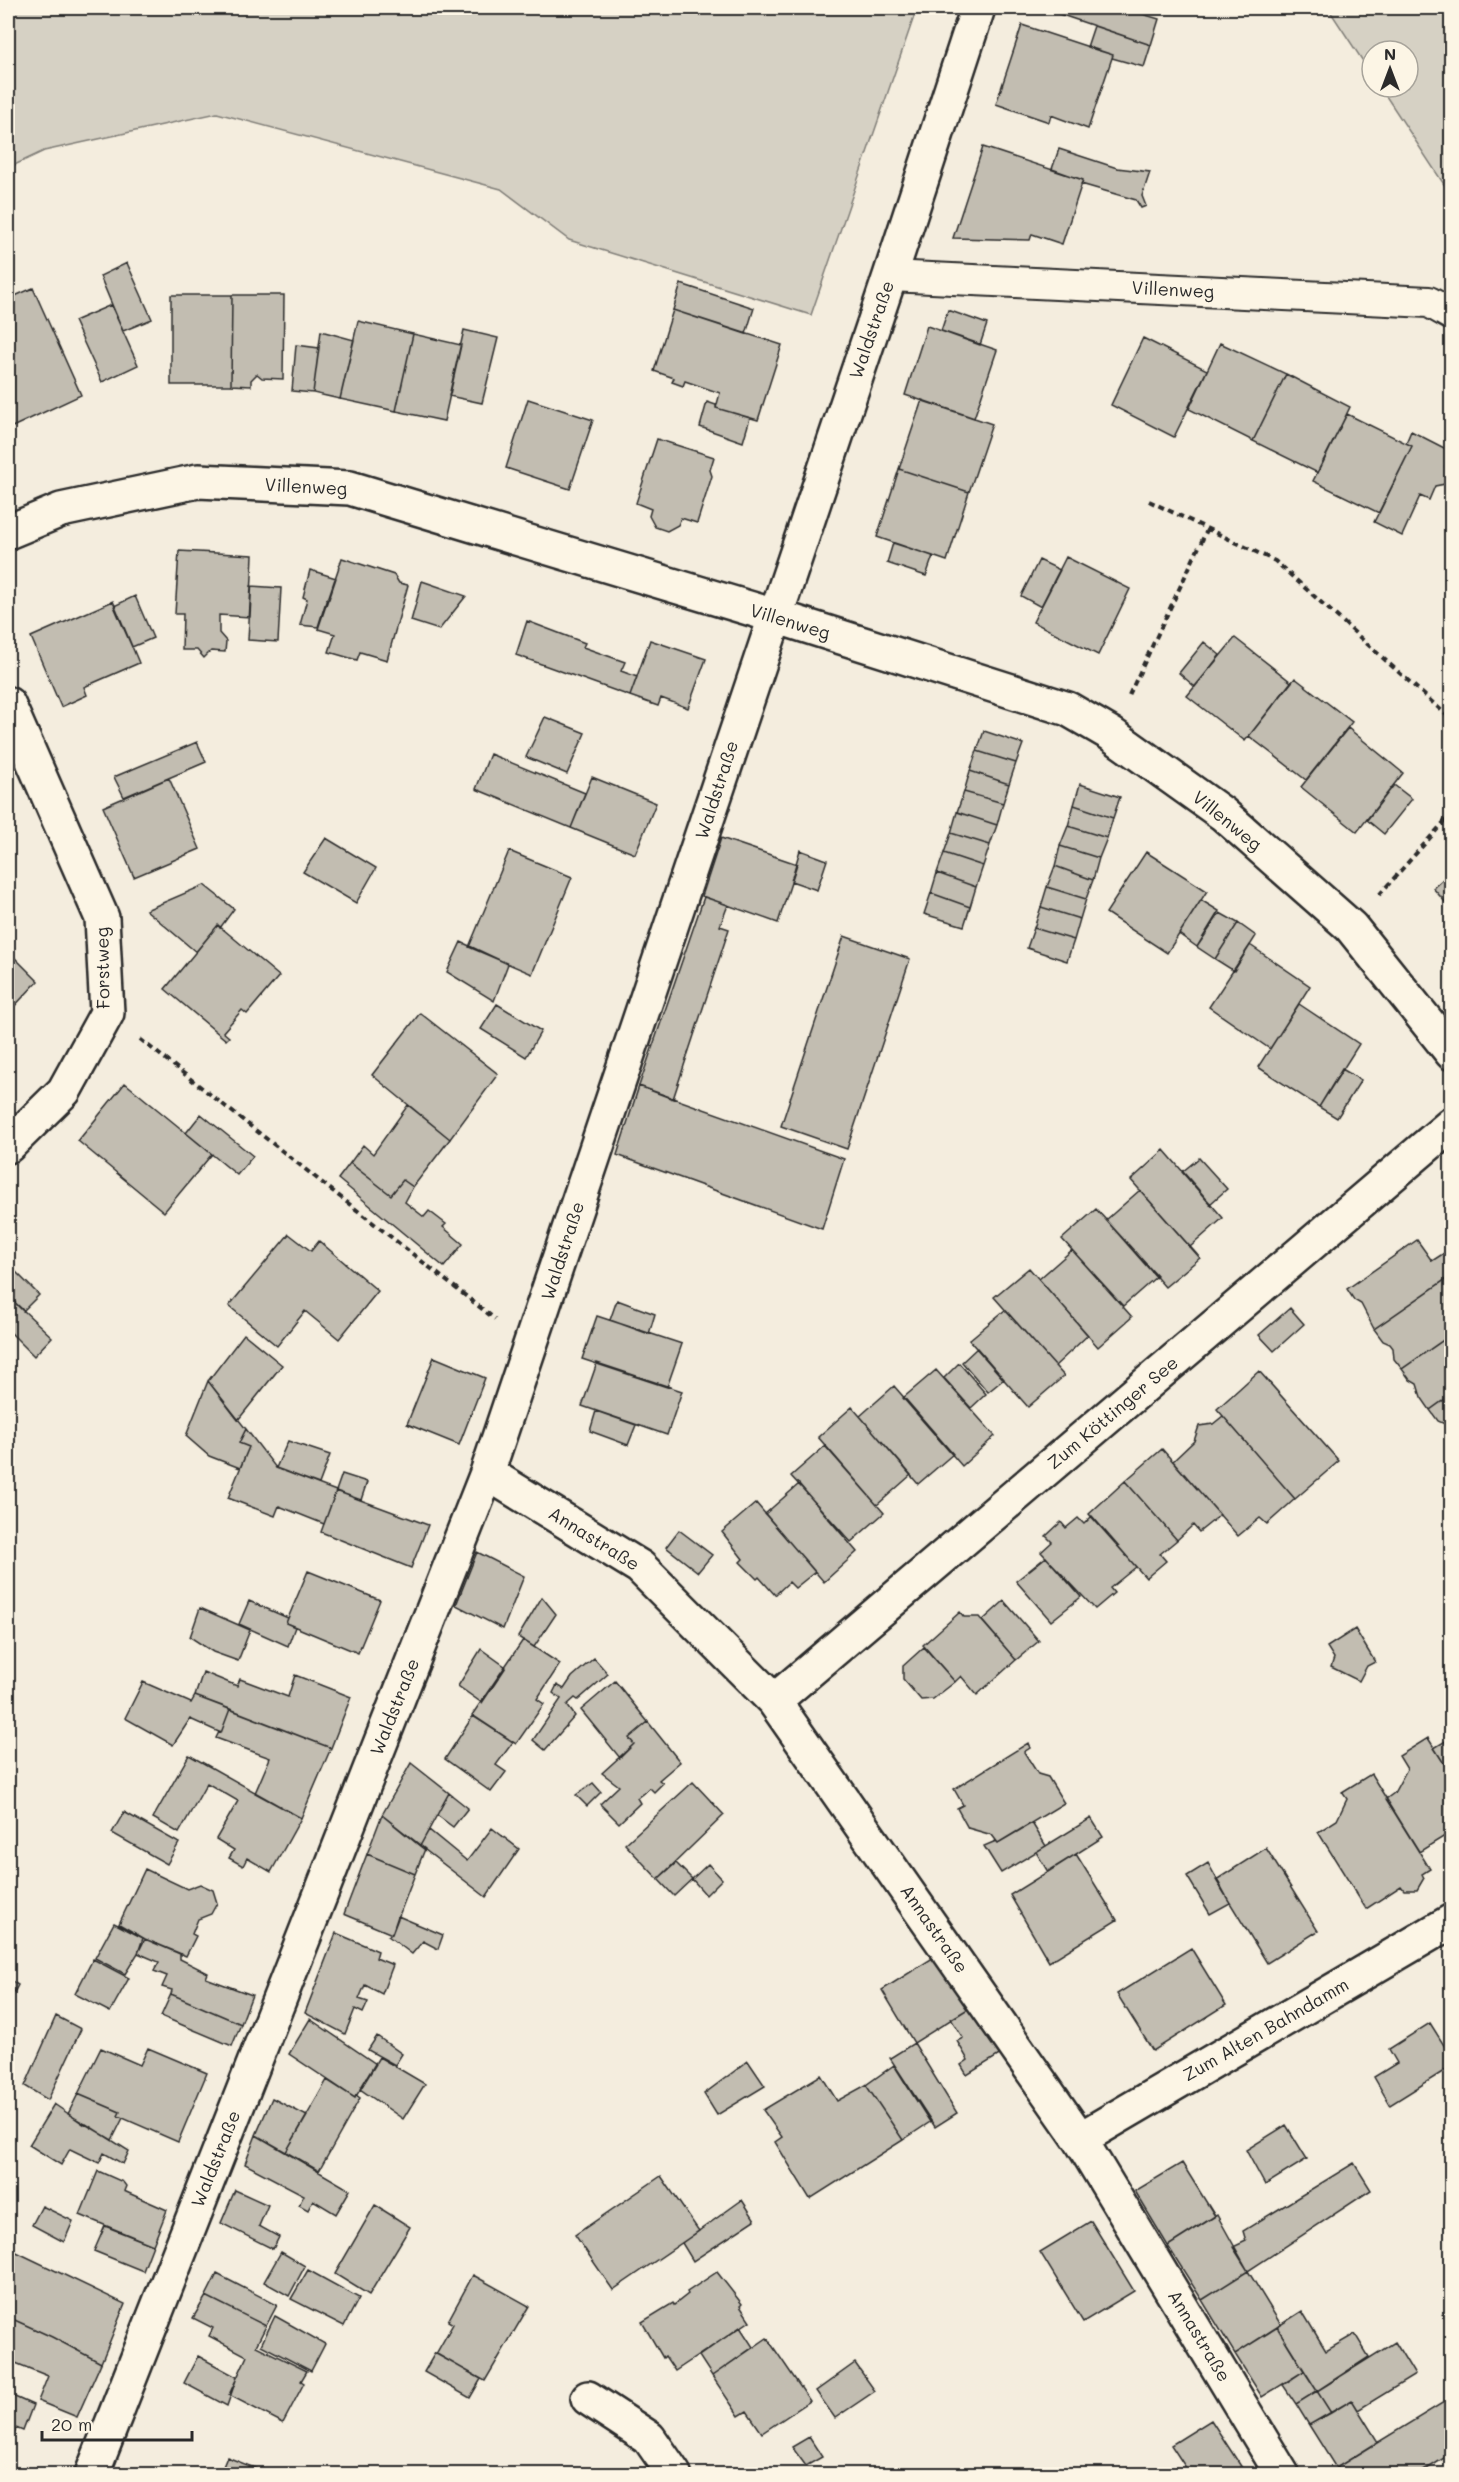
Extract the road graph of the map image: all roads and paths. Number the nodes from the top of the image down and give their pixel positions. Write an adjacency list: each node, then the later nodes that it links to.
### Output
1 (978, 8): 2 (street, Waldstraße)
2 (890, 276): 3 (lane, Villenweg); 7 (street, Waldstraße)
3 (1452, 315)
4 (1149, 501): 5 (path)
5 (1207, 530): 9 (path); 10 (path)
6 (8, 532): 7 (street, Villenweg)
7 (775, 616): 10 (street, Villenweg); 17 (street, Waldstraße)
8 (8, 704): 13 (street, Forstweg)
9 (1452, 720)
10 (1110, 734): 12 (street, Villenweg)
11 (1452, 813): 12 (path)
12 (1351, 927): 14 (street, Villenweg)
13 (107, 1013): 16 (street, Forstweg); 17 (path)
14 (1452, 1053)
15 (1452, 1124): 19 (street, Zum Köttinger See)
16 (8, 1146)
17 (531, 1347): 18 (street, Waldstraße)
18 (487, 1473): 19 (street, Annastraße); 23 (street, Waldstraße)
19 (774, 1701): 21 (street, Annastraße)
20 (1452, 1921): 21 (street, Zum Alten Bahndamm)
21 (1080, 2139): 25 (street, Annastraße)
22 (588, 2398): 24 (street)
23 (92, 2475)
24 (674, 2475)
25 (1282, 2475)

